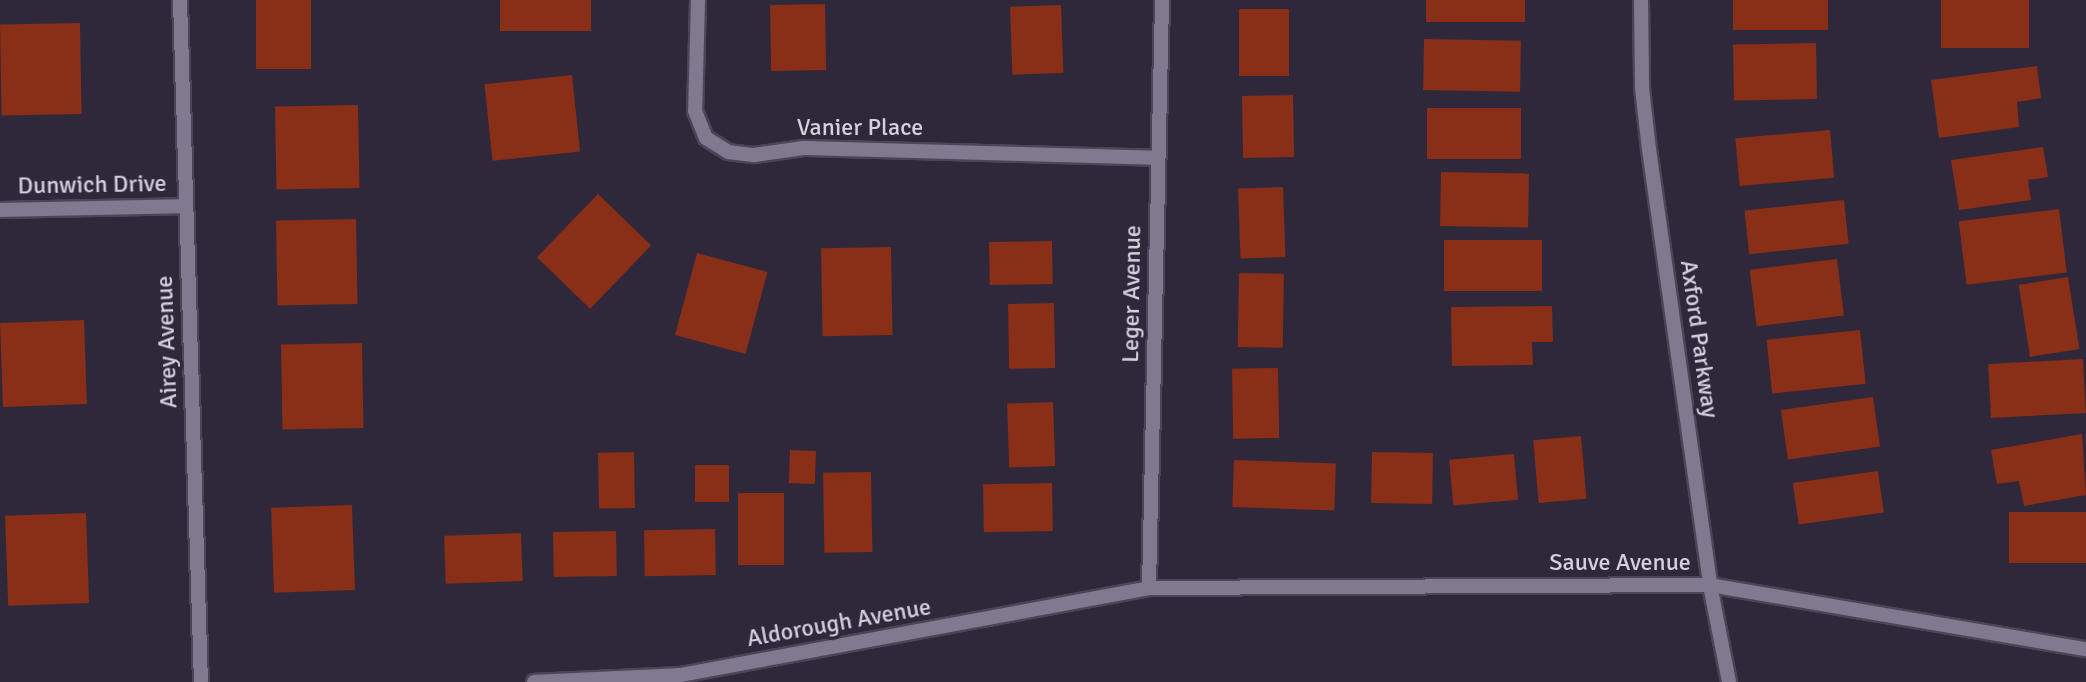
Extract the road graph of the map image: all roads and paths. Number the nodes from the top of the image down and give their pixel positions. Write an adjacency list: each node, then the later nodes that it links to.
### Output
1 (180, 0): 6 (street, Airey Avenue)
2 (698, 0): 5 (street, Vanier Place)
3 (1162, 0): 5 (street, Leger Avenue)
4 (1641, 0): 8 (street, Axford Parkway)
5 (1158, 158): 9 (street, Leger Avenue)
6 (186, 206): 7 (street, Dunwich Drive); 12 (street, Airey Avenue)
7 (0, 210)
8 (1710, 585): 9 (street, Sauve Avenue); 10 (street, Sauve Avenue); 14 (street, Axford Parkway)
9 (1149, 588): 11 (street, Aldorough Avenue)
10 (2086, 649)
11 (680, 678): 13 (street, Aldorough Avenue)
12 (201, 682)
13 (534, 682)
14 (1729, 682)

